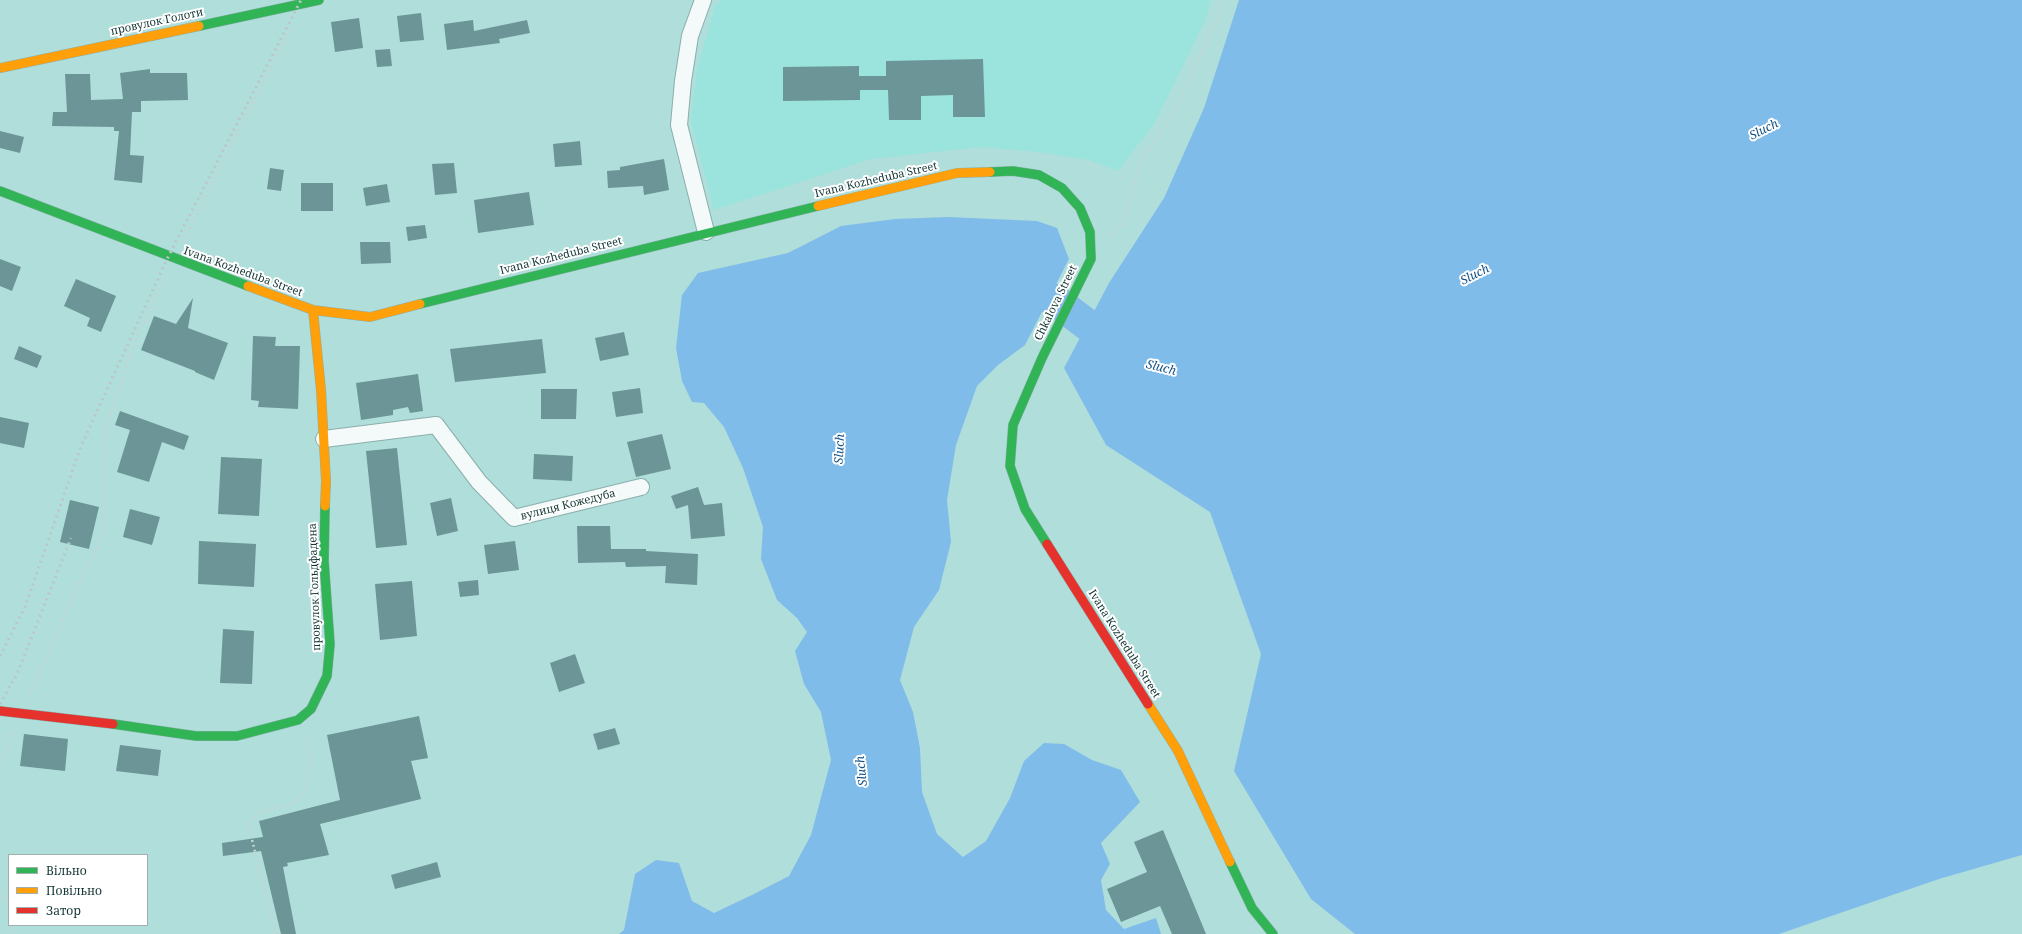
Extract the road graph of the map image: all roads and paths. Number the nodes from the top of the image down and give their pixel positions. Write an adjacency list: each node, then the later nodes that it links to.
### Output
1 (319, 0): 4 (main road, провулок Голоти)
2 (703, 0): 7 (street)
3 (1223, 0): 8 (path)
4 (298, 4): 5 (main road, провулок Голоти); 9 (path)
5 (0, 68)
6 (0, 191): 9 (main road, Ivana Kozheduba Street)
7 (706, 232): 10 (main road, Ivana Kozheduba Street); 11 (main road, Ivana Kozheduba Street)
8 (1109, 238)
9 (174, 259): 11 (main road, Ivana Kozheduba Street); 16 (path)
10 (1091, 259): 12 (main road, Chkalova Street)
11 (313, 310): 13 (main road, провулок Гольдфадена)
12 (1042, 358): 22 (main road, Ivana Kozheduba Street)
13 (324, 439): 14 (street, вулиця Кожедуба); 17 (main road, провулок Гольдфадена)
14 (641, 487)
15 (0, 711): 16 (main road, провулок Гольдфадена)
16 (21, 714): 17 (main road, провулок Гольдфадена); 18 (path)
17 (298, 720): 21 (path)
18 (0, 764)
19 (0, 892): 20 (path)
20 (8, 903)
21 (276, 934)
22 (1273, 934)

